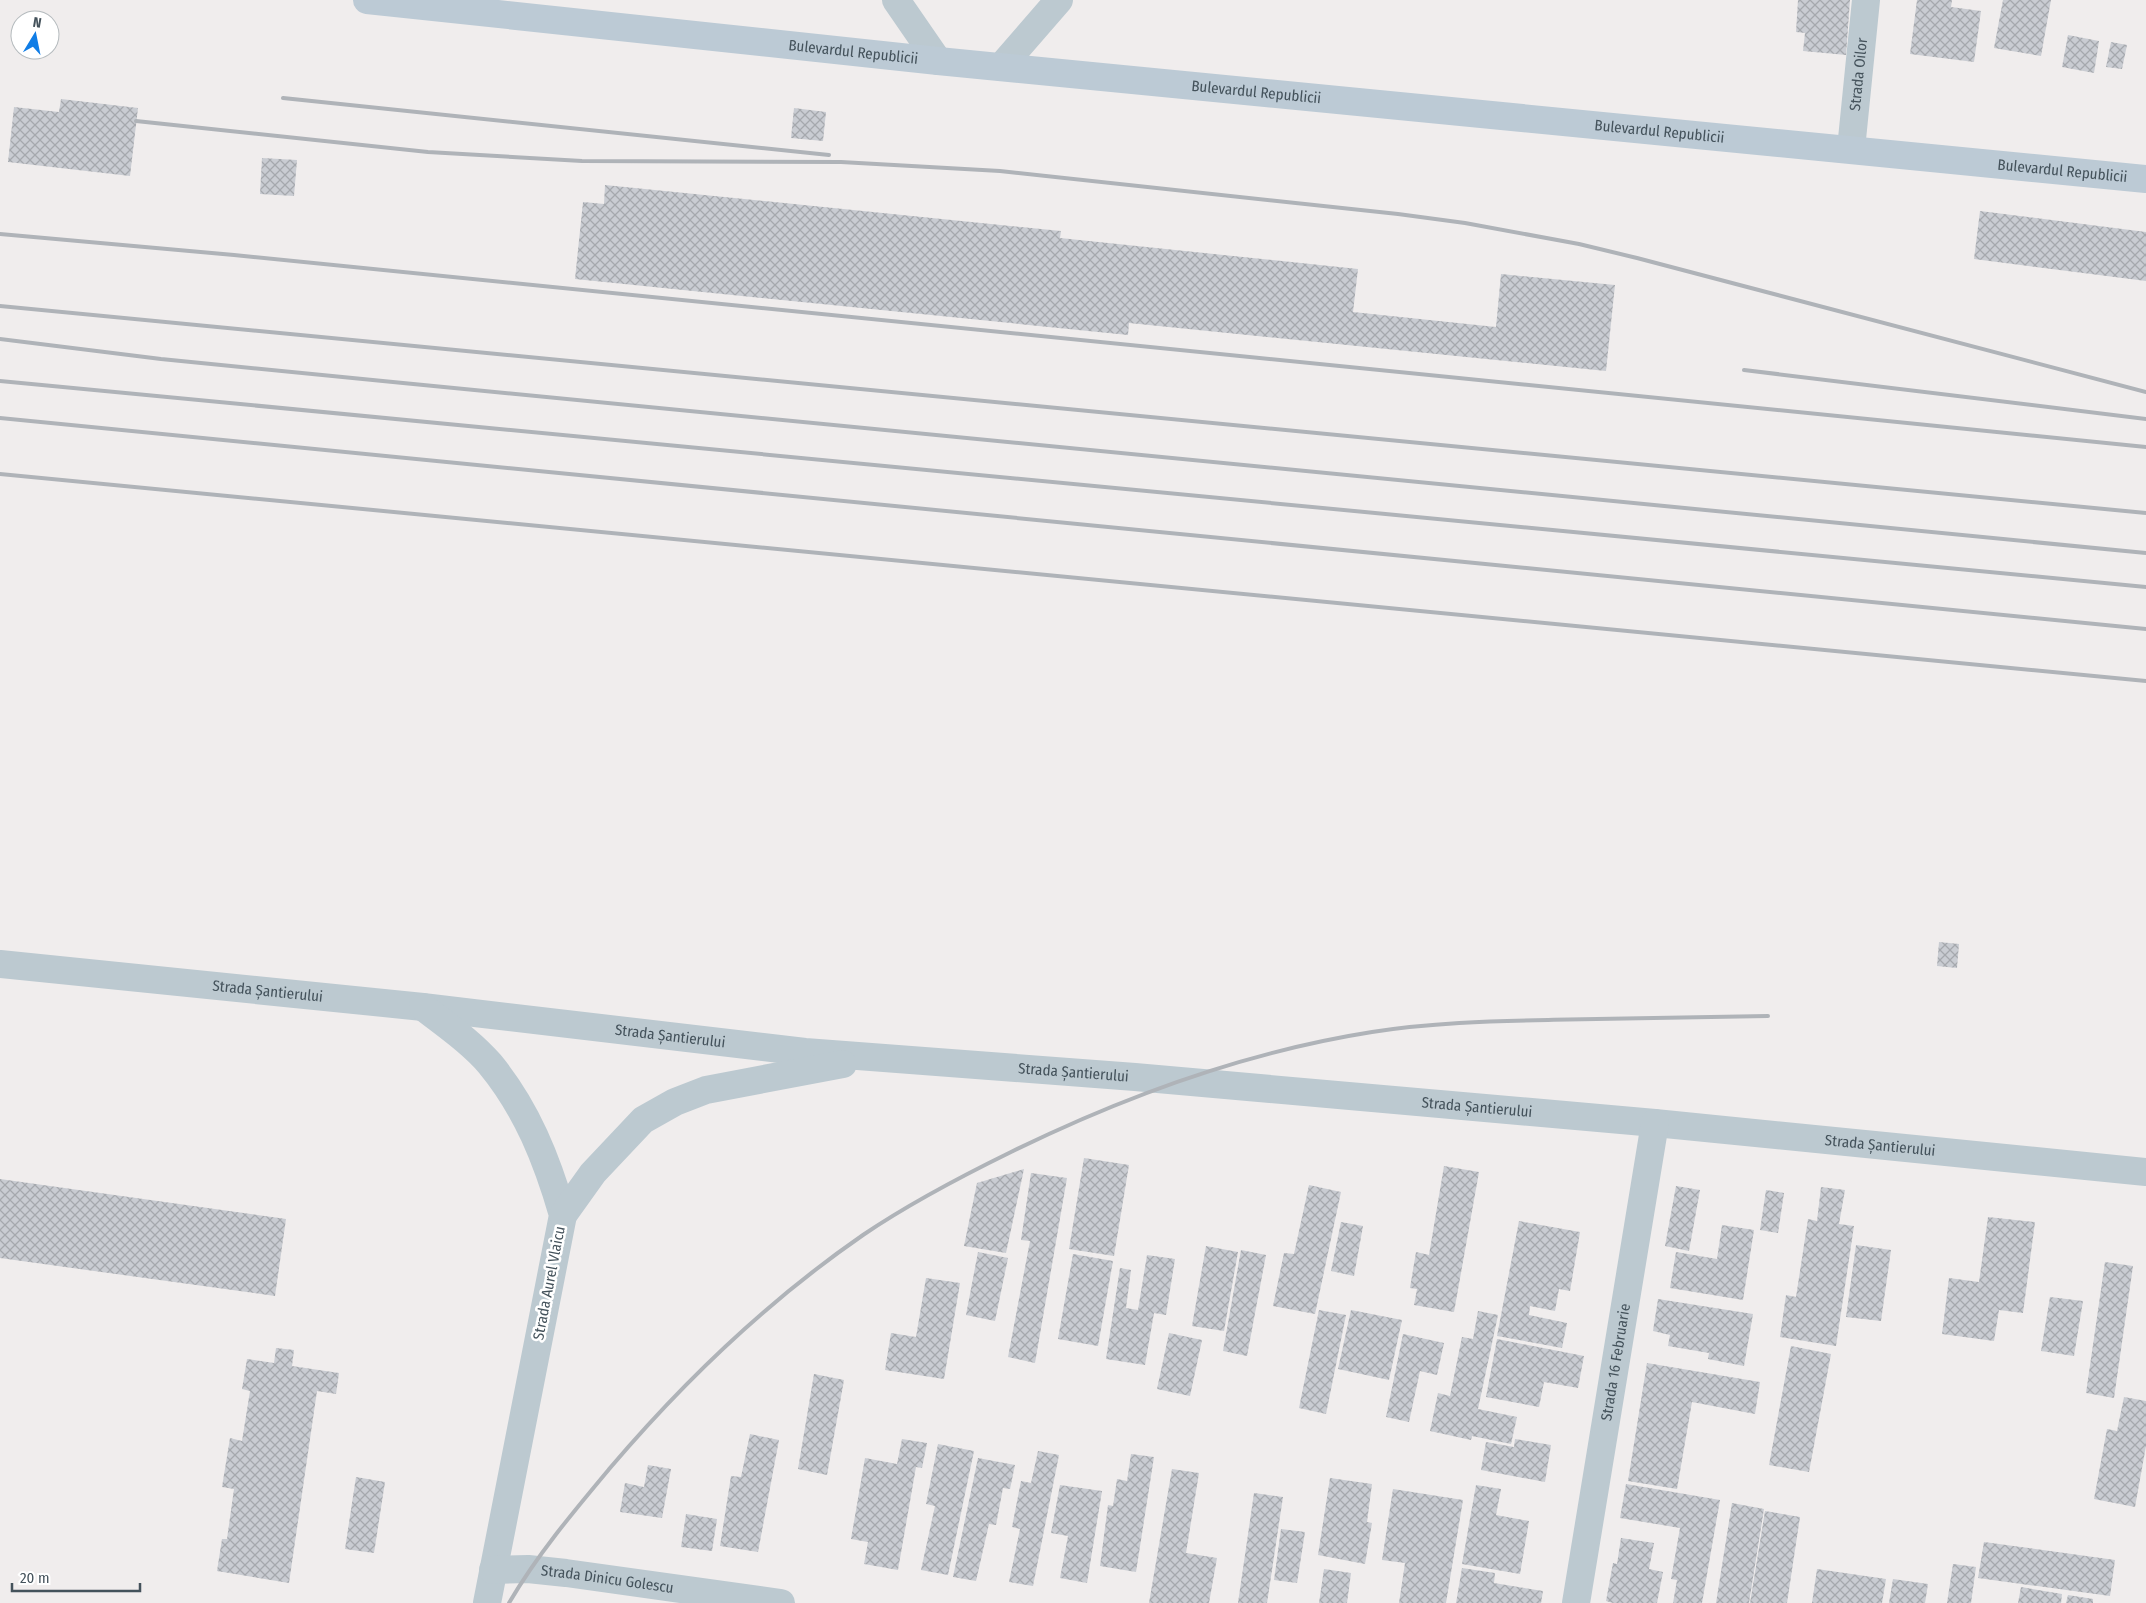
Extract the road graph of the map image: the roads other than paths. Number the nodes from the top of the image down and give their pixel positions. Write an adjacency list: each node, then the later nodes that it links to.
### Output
1 (367, 0): 5 (main road, Bulevardul Republicii)
2 (896, 0): 5 (street)
3 (1059, 0): 6 (street)
4 (1866, 0): 7 (street, Strada Oilor)
5 (938, 61): 6 (main road, Bulevardul Republicii)
6 (1001, 67): 7 (main road, Bulevardul Republicii)
7 (1851, 149): 8 (main road, Bulevardul Republicii)
8 (2146, 179)
9 (0, 964): 10 (street, Strada Șantierului)
10 (423, 1007): 11 (street, Strada Șantierului); 14 (street, Strada Aurel Vlaicu)
11 (878, 1058): 12 (street, Strada Șantierului); 14 (street)
12 (1655, 1123): 13 (street, Strada Șantierului); 18 (street, Strada 16 Februarie)
13 (2146, 1172)
14 (563, 1215): 15 (street, Strada Aurel Vlaicu)
15 (493, 1570): 16 (street, Strada Aurel Vlaicu); 17 (street, Strada Dinicu Golescu)
16 (487, 1603)
17 (781, 1603)
18 (1576, 1603)

